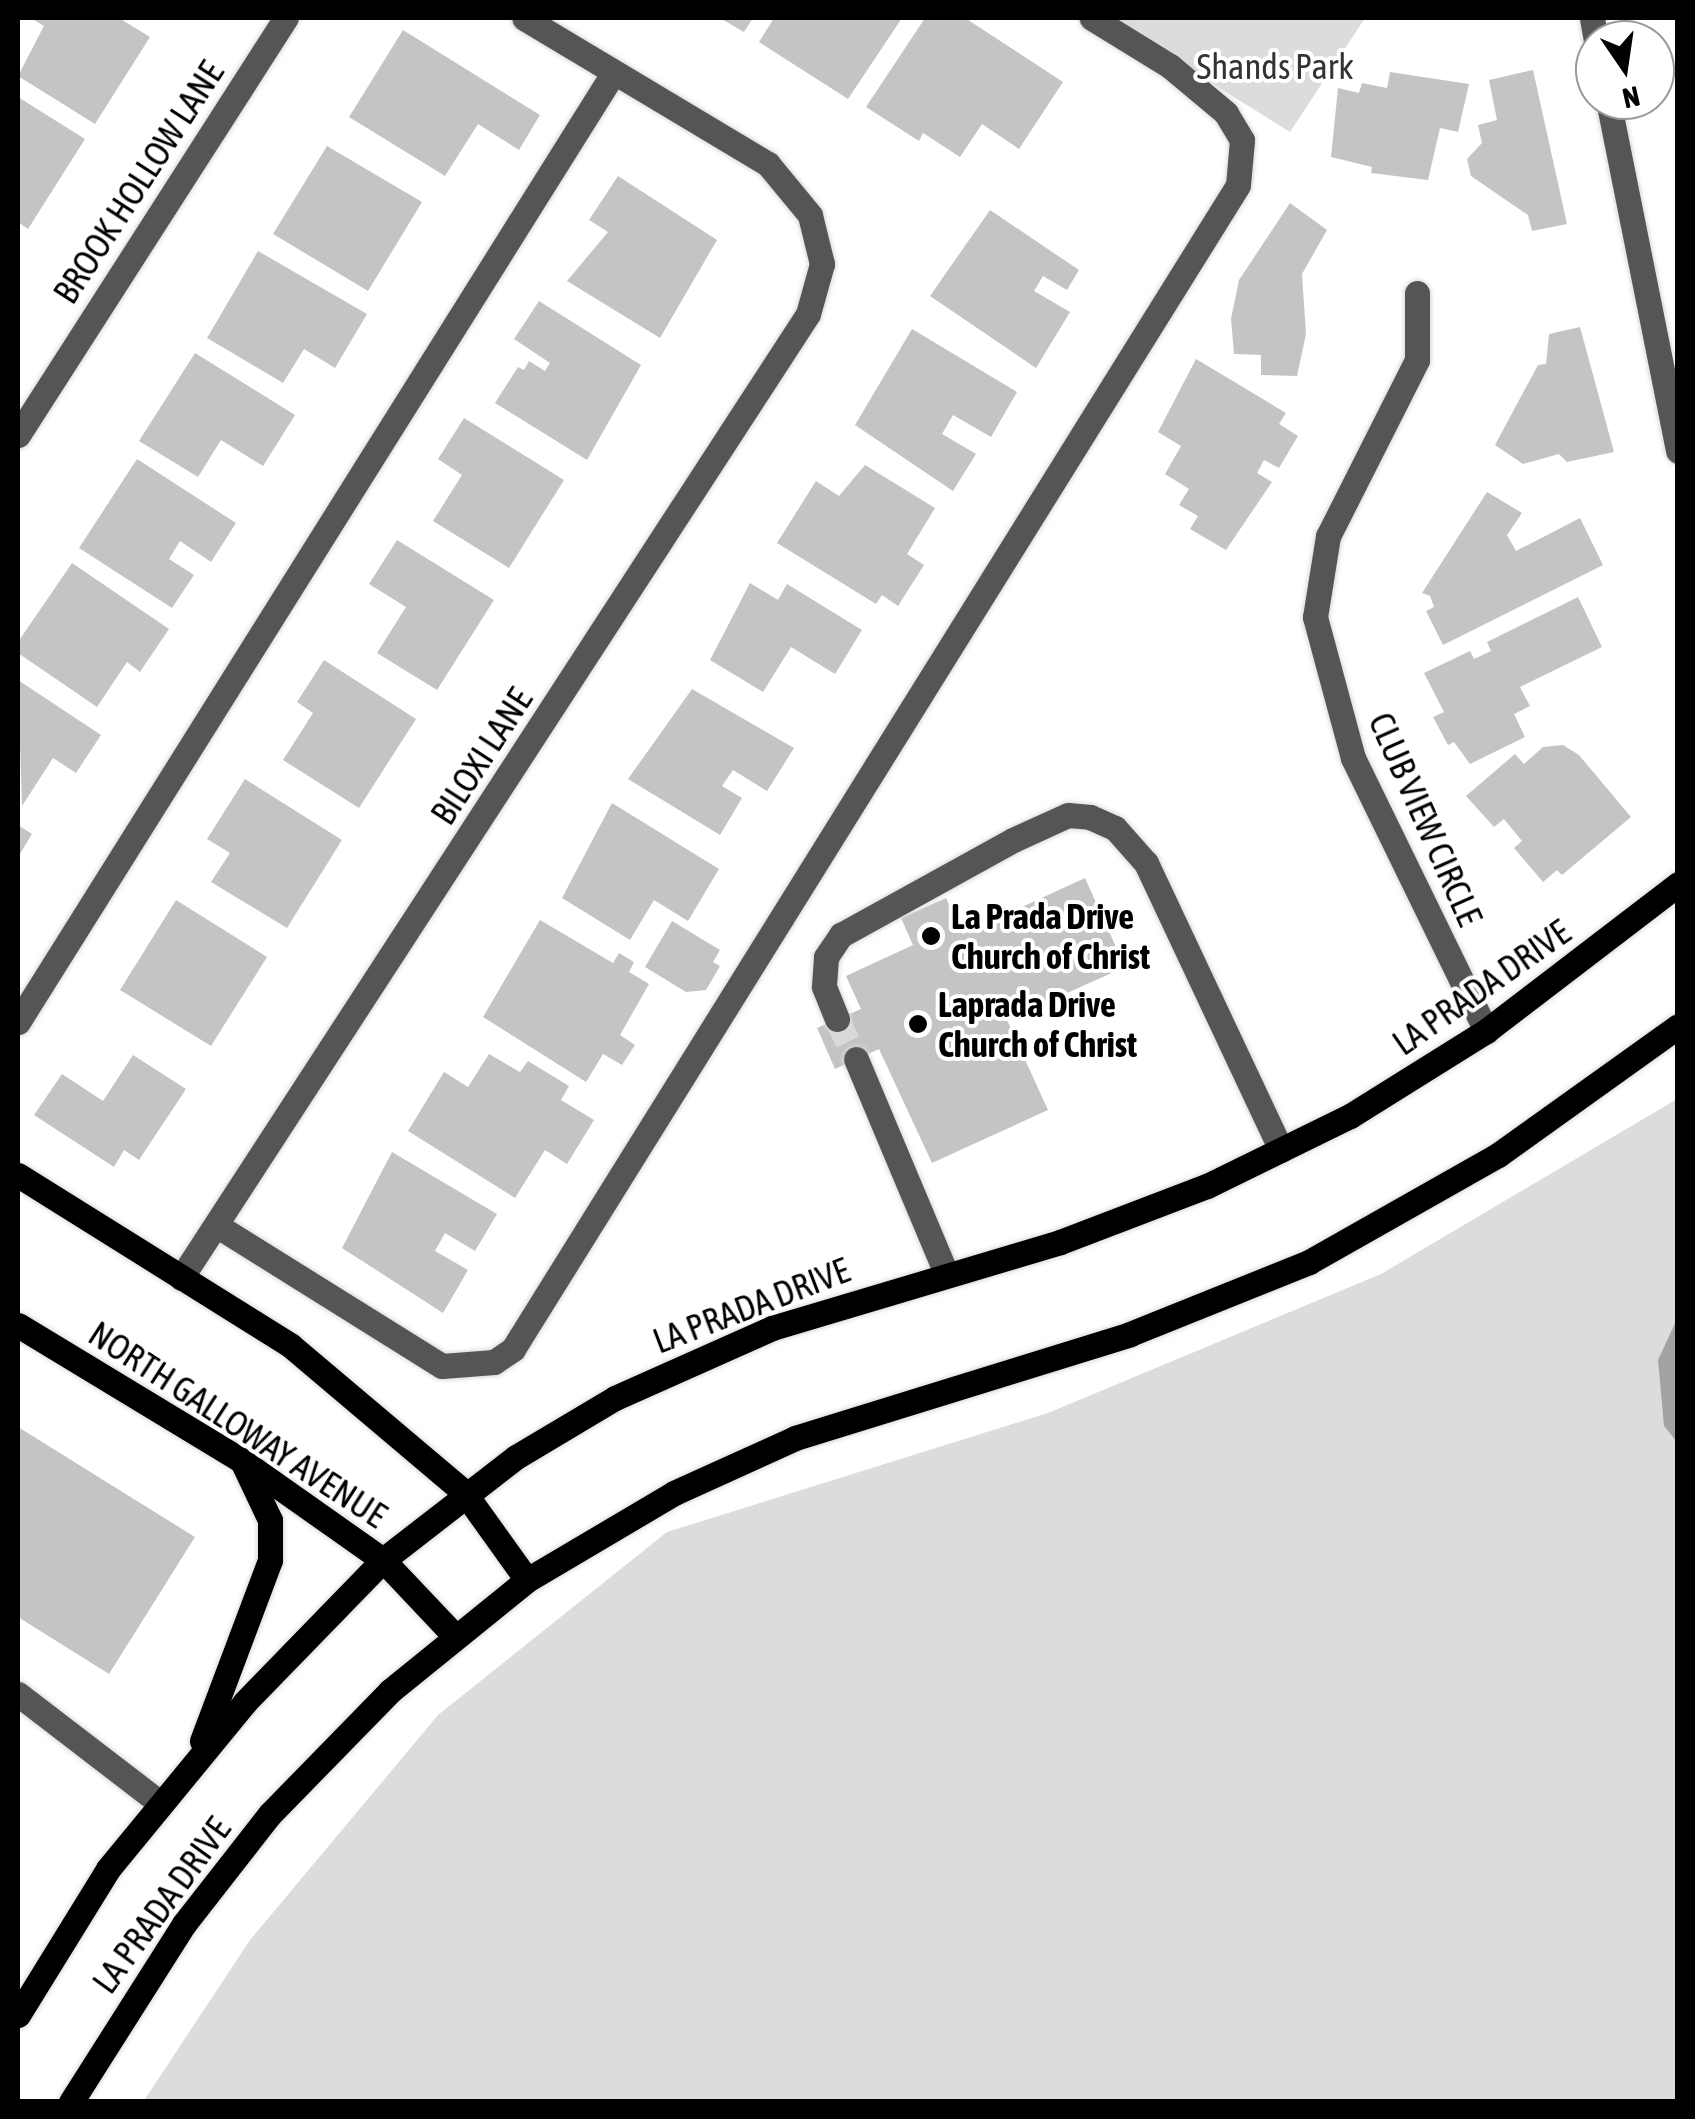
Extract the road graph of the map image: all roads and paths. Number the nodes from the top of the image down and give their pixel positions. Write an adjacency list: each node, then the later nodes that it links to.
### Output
1 (286, 18): 7 (street, BROOK HOLLOW LANE)
2 (524, 18): 4 (street)
3 (1092, 18): 17 (street)
4 (614, 72): 11 (street); 17 (street, BILOXI LANE)
5 (1612, 120): 8 (street)
6 (1417, 293): 13 (street, CLUB VIEW CIRCLE)
7 (18, 435)
8 (1678, 451)
9 (1678, 884): 13 (main road, LA PRADA DRIVE)
10 (838, 1019): 15 (street)
11 (18, 1022)
12 (1678, 1026): 24 (main road, LA PRADA DRIVE)
13 (1486, 1031): 15 (main road, LA PRADA DRIVE)
14 (856, 1059): 18 (street)
15 (1281, 1150): 18 (main road, LA PRADA DRIVE)
16 (18, 1174): 19 (main road, NORTH GALLOWAY AVENUE)
17 (216, 1225): 19 (street, BILOXI LANE)
18 (947, 1275): 22 (main road, LA PRADA DRIVE)
19 (181, 1278): 22 (main road, NORTH GALLOWAY AVENUE)
20 (18, 1326): 21 (main road, NORTH GALLOWAY AVENUE)
21 (242, 1460): 23 (main road, NORTH GALLOWAY AVENUE); 27 (main road)
22 (464, 1492): 23 (main road, LA PRADA DRIVE); 24 (main road, NORTH GALLOWAY AVENUE)
23 (382, 1560): 25 (main road, NORTH GALLOWAY AVENUE); 27 (main road, LA PRADA DRIVE)
24 (527, 1580): 25 (main road, LA PRADA DRIVE)
25 (454, 1635): 30 (main road, LA PRADA DRIVE)
26 (18, 1694): 28 (street)
27 (195, 1759): 28 (main road, LA PRADA DRIVE)
28 (159, 1802): 29 (main road, LA PRADA DRIVE)
29 (18, 2015)
30 (71, 2102)

